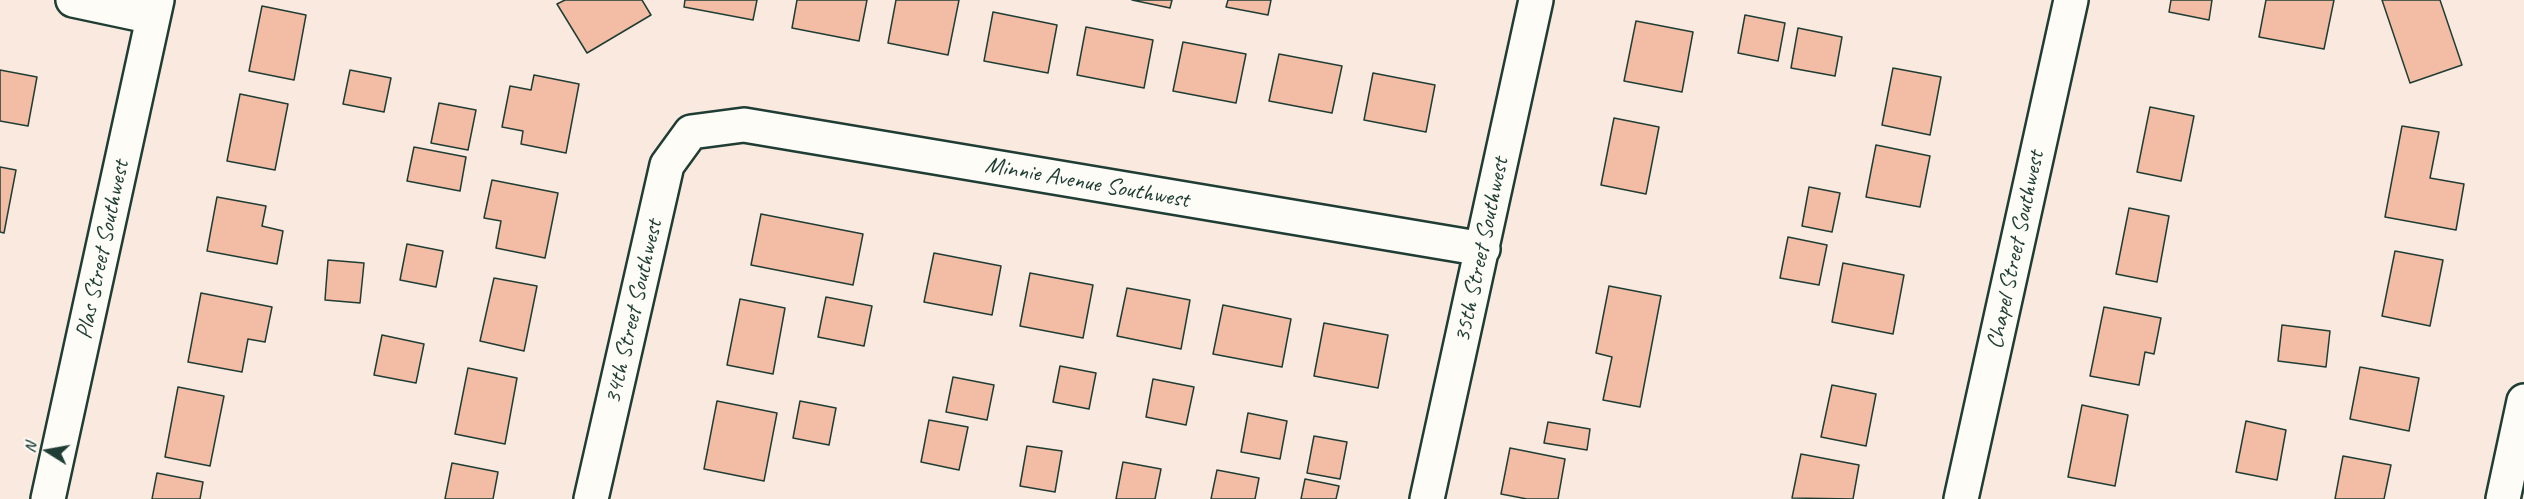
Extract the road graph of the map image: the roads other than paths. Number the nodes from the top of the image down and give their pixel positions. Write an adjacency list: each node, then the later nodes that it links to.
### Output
1 (73, 0): 4 (street)
2 (1536, 0): 6 (street, 35th Street Southwest)
3 (2071, 0): 11 (street, Chapel Street Southwest)
4 (155, 8): 8 (street, Plas Street Southwest)
5 (691, 132): 6 (street, Minnie Avenue Southwest); 9 (street, 34th Street Southwest)
6 (1483, 249): 10 (street, 35th Street Southwest)
7 (2524, 401): 12 (street)
8 (48, 499)
9 (591, 499)
10 (1427, 499)
11 (1961, 499)
12 (2503, 499)

